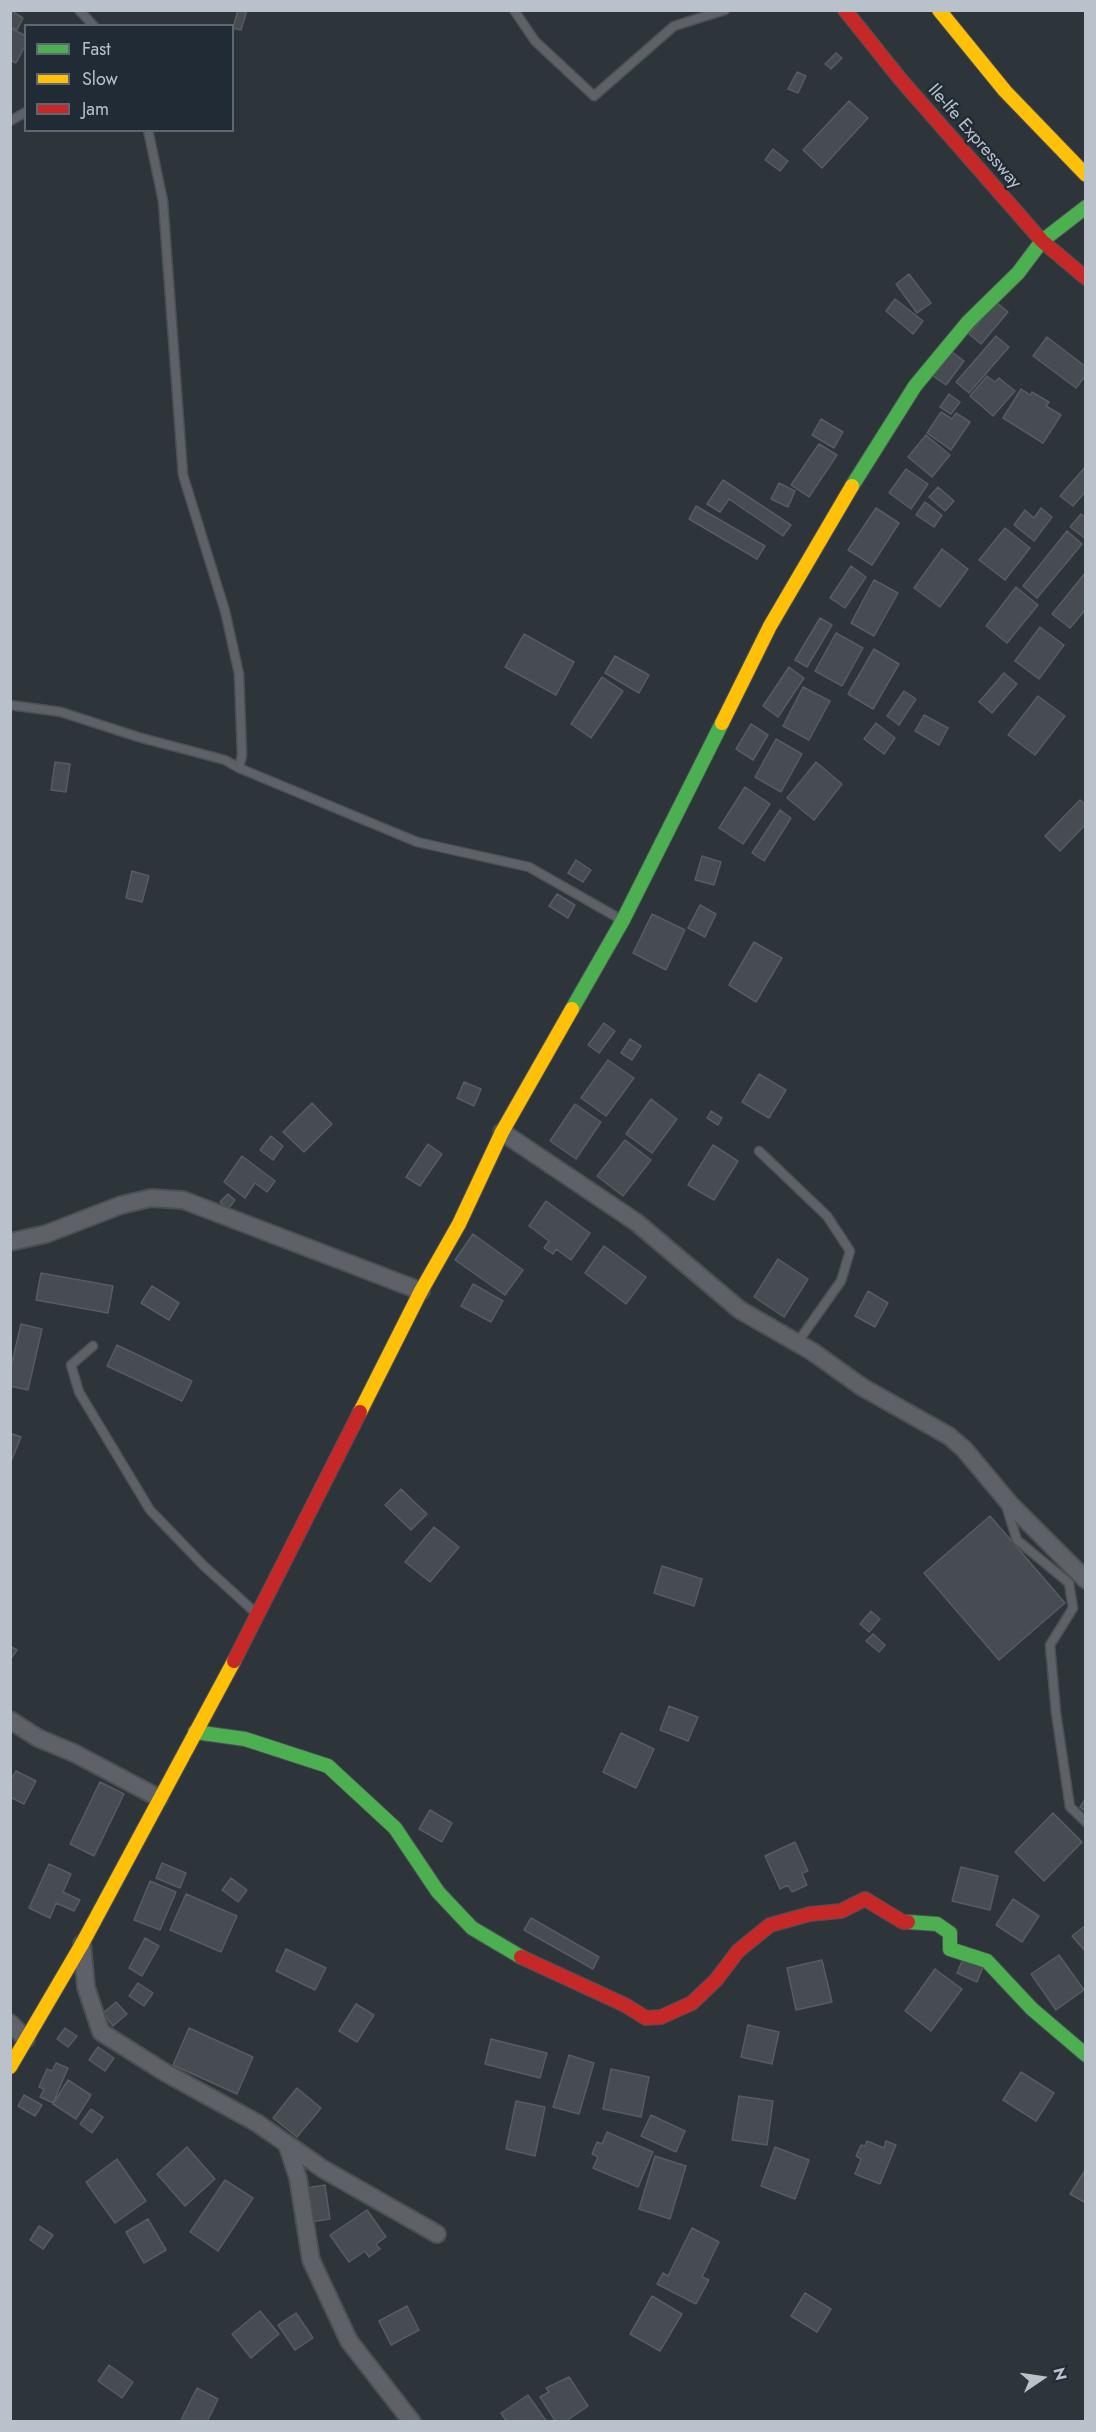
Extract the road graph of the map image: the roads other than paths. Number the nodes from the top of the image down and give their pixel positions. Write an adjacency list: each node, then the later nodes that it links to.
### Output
1 (78, 10): 6 (lane)
2 (514, 10): 3 (lane)
3 (725, 10)
4 (845, 10): 12 (main road, Ile-Ife Expressway)
5 (939, 10): 10 (main road)
6 (92, 24)
7 (24, 113): 8 (lane)
8 (10, 121)
9 (148, 132): 15 (lane)
10 (1086, 175)
11 (1086, 207): 12 (main road)
12 (1042, 241): 13 (main road, Ile-Ife Expressway); 16 (main road)
13 (1086, 278)
14 (10, 705): 15 (lane)
15 (239, 768): 16 (lane)
16 (623, 920): 17 (main road)
17 (502, 1132): 20 (main road); 21 (street)
18 (759, 1151): 21 (lane)
19 (10, 1242): 20 (street)
20 (421, 1291): 25 (main road)
21 (797, 1343): 23 (street)
22 (93, 1346): 25 (lane)
23 (1004, 1496): 24 (street); 29 (lane)
24 (1086, 1580)
25 (258, 1616): 27 (main road)
26 (10, 1720): 28 (street)
27 (195, 1732): 28 (main road); 33 (main road)
28 (159, 1798): 30 (main road)
29 (1086, 1822)
30 (81, 1944): 32 (main road); 35 (street)
31 (10, 2023): 32 (street)
32 (26, 2039): 34 (main road)
33 (1086, 2055)
34 (10, 2067)
35 (287, 2144): 36 (street); 37 (street)
36 (437, 2234)
37 (412, 2421)

